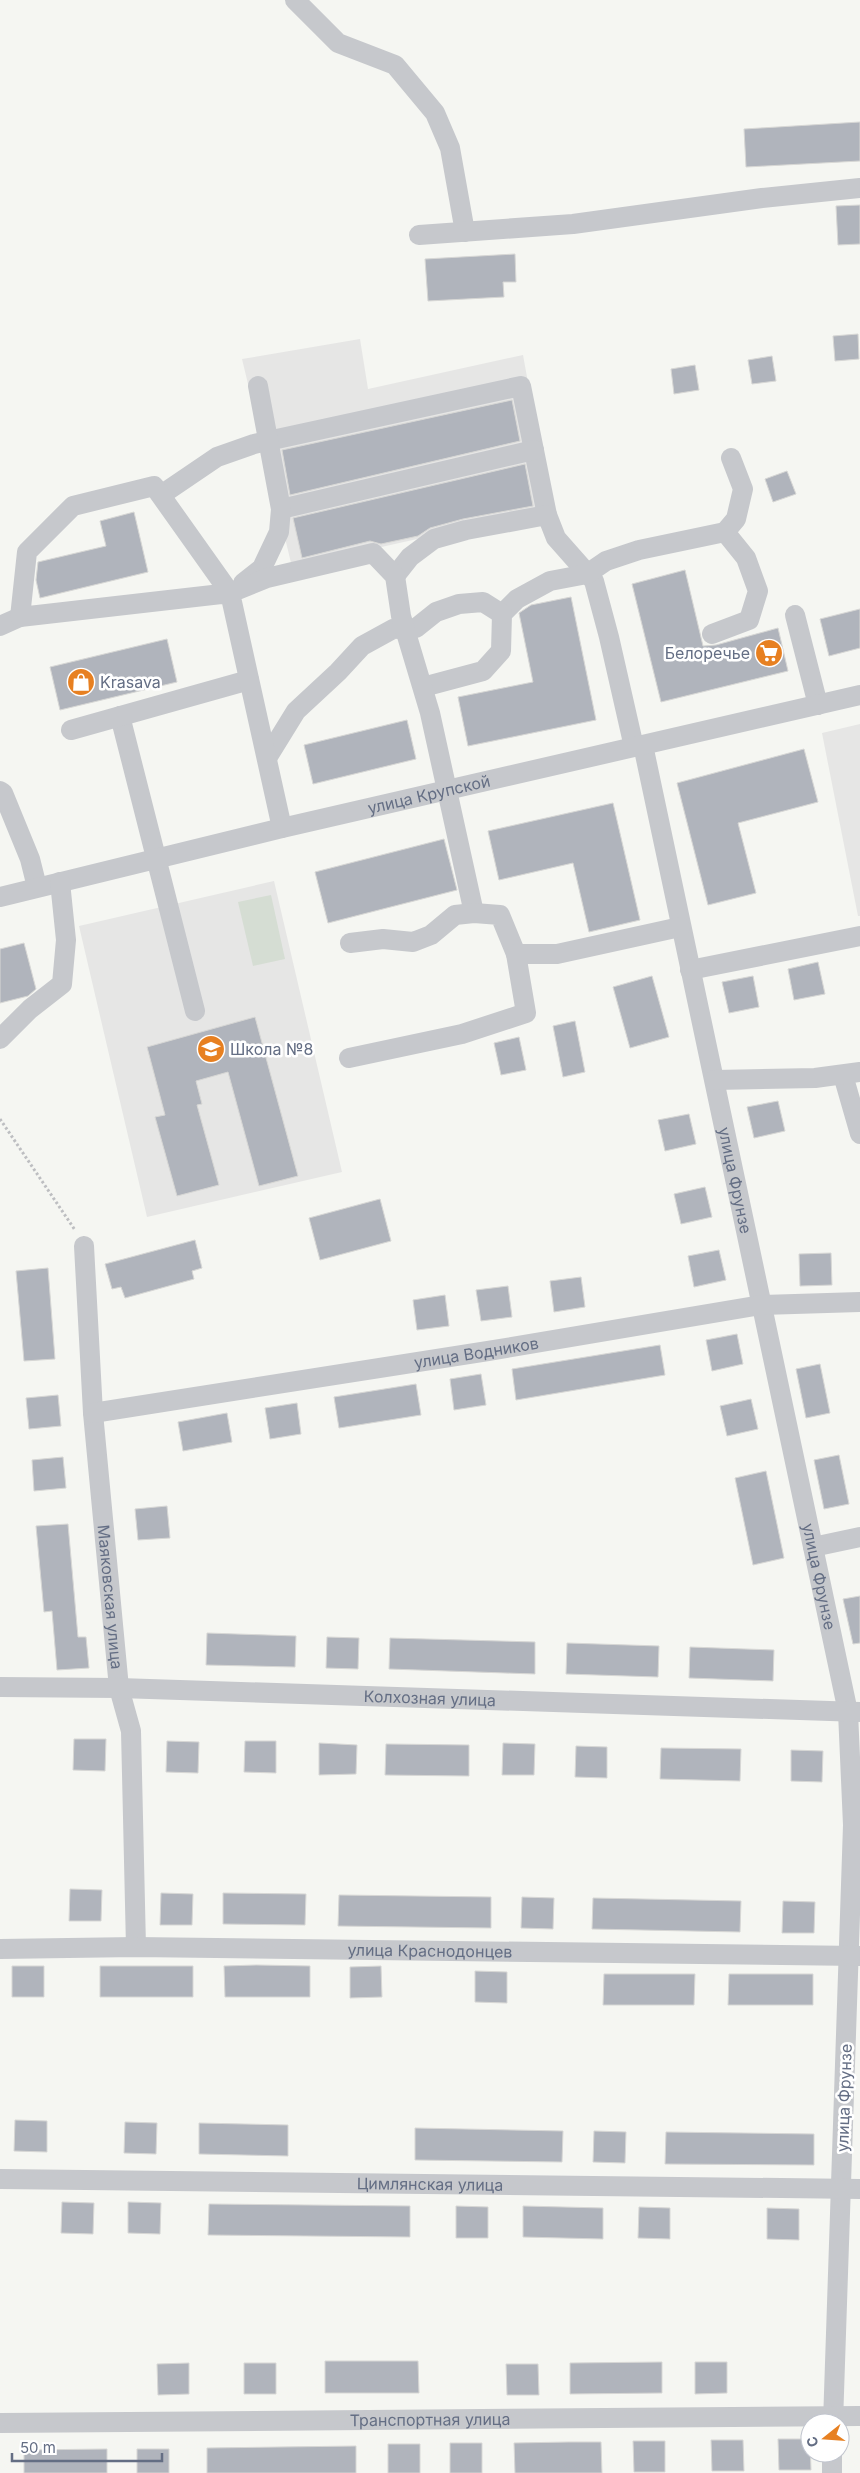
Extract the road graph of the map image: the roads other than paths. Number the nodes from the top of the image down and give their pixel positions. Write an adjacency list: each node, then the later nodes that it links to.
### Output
1 (295, 0): 3 (street)
2 (860, 188): 3 (street)
3 (465, 232): 4 (street)
4 (419, 236)
5 (258, 386): 6 (street)
6 (267, 441): 7 (street, улица Фрунзе); 9 (street); 10 (street)
7 (534, 450): 10 (street); 11 (street, улица Фрунзе)
8 (732, 458): 12 (street)
9 (161, 495): 15 (street); 18 (street)
10 (281, 509): 15 (street)
11 (547, 515): 13 (street, улица Фрунзе); 14 (street)
12 (725, 532): 13 (street); 21 (street)
13 (587, 574): 16 (street); 28 (street, улица Фрунзе)
14 (395, 576): 15 (street); 20 (street)
15 (230, 593): 18 (street); 22 (street)
16 (502, 614): 20 (street); 23 (street)
17 (795, 615): 25 (street)
18 (20, 617): 19 (street)
19 (0, 626)
20 (405, 628): 23 (street); 29 (street)
21 (712, 634)
22 (249, 680): 26 (street); 29 (street)
23 (423, 687): 30 (street)
24 (860, 695): 25 (street, улица Крупской)
25 (818, 705): 28 (street, улица Крупской)
26 (120, 716): 27 (street); 33 (street)
27 (71, 730)
28 (639, 746): 30 (street, улица Крупской); 38 (street, улица Фрунзе)
29 (267, 758): 32 (street)
30 (446, 790): 32 (street, улица Крупской); 37 (street)
31 (1, 792): 35 (street)
32 (282, 828): 33 (street, улица Крупской)
33 (156, 858): 34 (street, улица Крупской); 43 (street)
34 (60, 882): 35 (street, улица Крупской); 44 (street)
35 (37, 887): 36 (street, улица Крупской)
36 (0, 897)
37 (474, 913): 40 (street); 41 (street)
38 (680, 927): 41 (street); 42 (street, улица Фрунзе)
39 (860, 936): 42 (street)
40 (350, 943)
41 (516, 954): 45 (street)
42 (690, 970): 47 (street, улица Фрунзе)
43 (194, 1011)
44 (3, 1030)
45 (350, 1058)
46 (851, 1073): 47 (street); 48 (street)
47 (715, 1080): 51 (street, улица Фрунзе)
48 (860, 1134)
49 (84, 1246): 52 (street, Маяковская улица)
50 (860, 1302): 51 (street, улица Водников)
51 (761, 1305): 52 (street, улица Водников); 54 (street, улица Фрунзе)
52 (93, 1413): 56 (street, Маяковская улица)
53 (860, 1537): 54 (street)
54 (813, 1547): 57 (street, улица Фрунзе)
55 (0, 1687): 56 (street, Колхозная улица)
56 (119, 1688): 57 (street, Колхозная улица); 58 (street, Маяковская улица)
57 (854, 1712): 60 (street, улица Фрунзе)
58 (136, 1948): 59 (street, улица Краснодонцев); 60 (street, улица Краснодонцев)
59 (0, 1949)
60 (854, 1956): 62 (street, улица Фрунзе)
61 (0, 2179): 62 (street, Цимлянская улица)
62 (851, 2189): 63 (street, улица Фрунзе)
63 (834, 2413)
64 (800, 2419): 65 (street, Транспортная улица)
65 (0, 2423)

